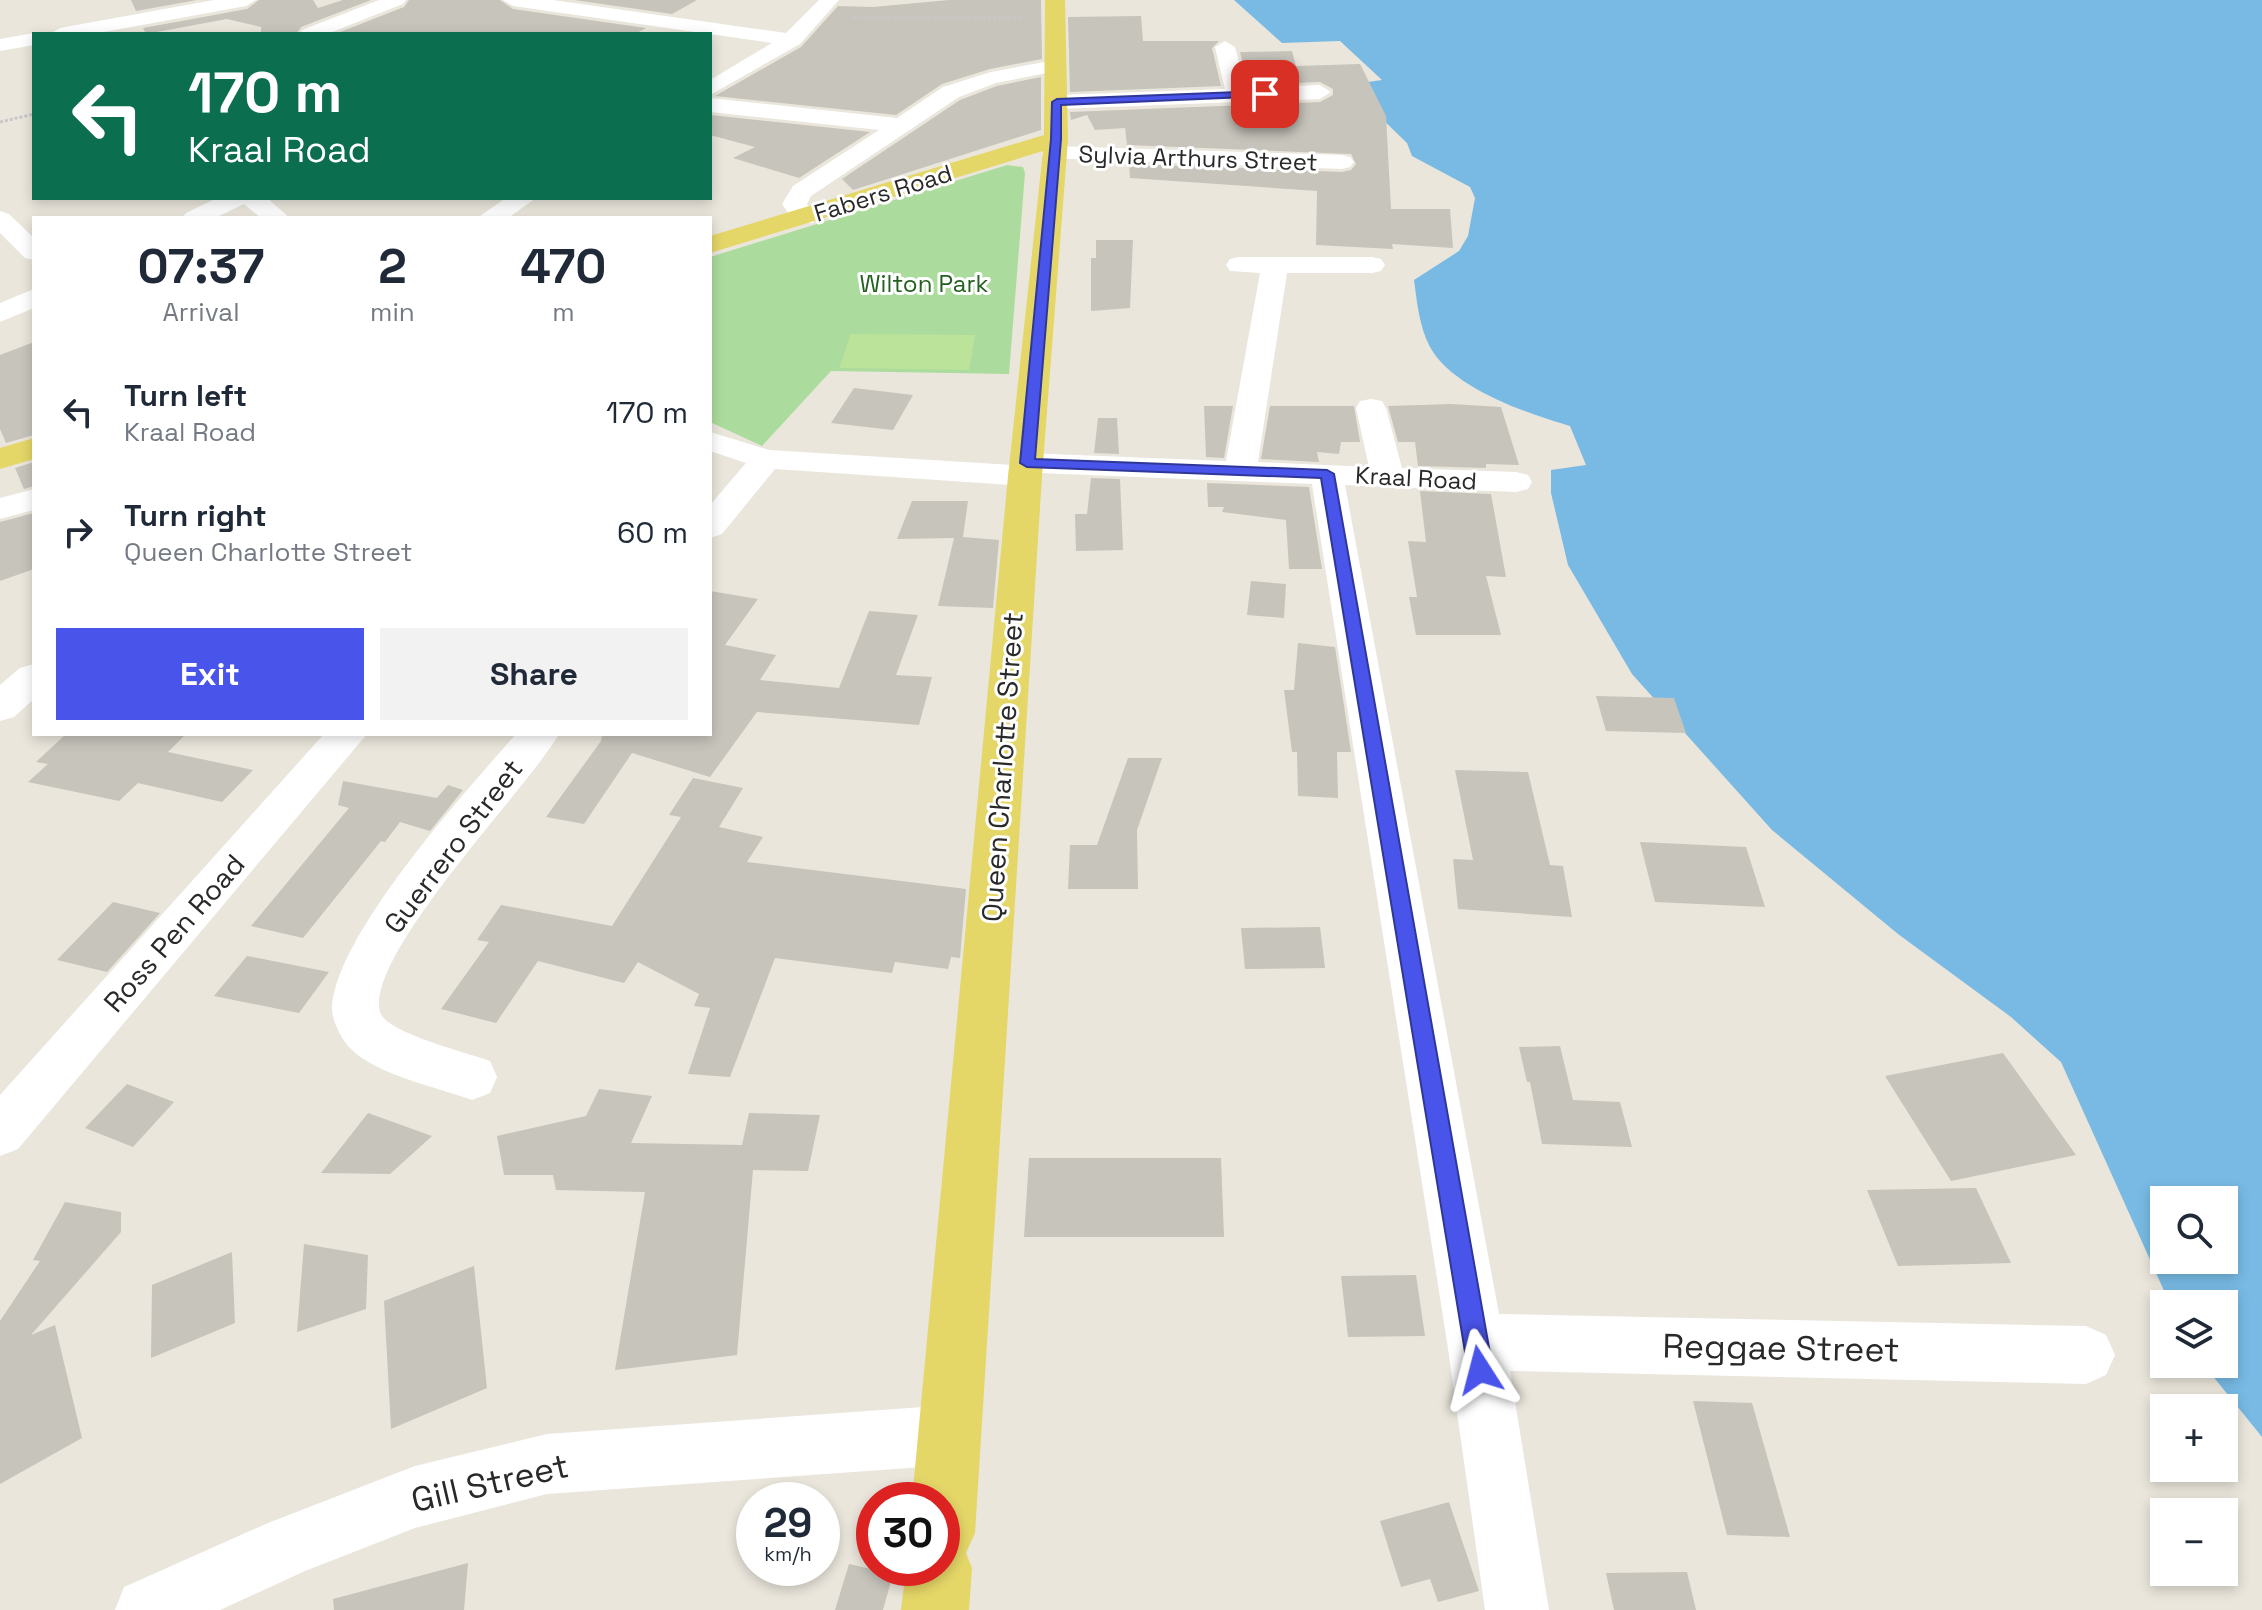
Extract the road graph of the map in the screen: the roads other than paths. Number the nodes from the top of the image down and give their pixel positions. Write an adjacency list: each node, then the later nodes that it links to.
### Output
1 (246, 0): 9 (street)
2 (396, 0): 10 (street)
3 (513, 0): 5 (street)
4 (829, 0): 12 (street)
5 (610, 7): 8 (street); 12 (street)
6 (1056, 8): 15 (main road, Queen Charlotte Street)
7 (73, 10): 9 (street)
8 (578, 27)
9 (94, 31)
10 (314, 32)
11 (32, 39): 13 (street)
12 (793, 40): 16 (street)
13 (0, 45)
14 (1225, 47): 18 (street)
15 (1055, 66): 19 (main road, Queen Charlotte Street); 21 (street)
16 (712, 88)
17 (1320, 92): 18 (street)
18 (1237, 94): 19 (street)
19 (1057, 102): 22 (main road, Queen Charlotte Street)
20 (712, 105): 21 (street)
21 (900, 125): 30 (street)
22 (1055, 146): 23 (street, Sylvia Arthurs Street); 30 (main road, Fabers Road); 45 (main road, Queen Charlotte Street)
23 (1342, 162)
24 (233, 200): 27 (street)
25 (254, 200): 28 (street)
26 (521, 200): 29 (street)
27 (199, 216)
28 (274, 216)
29 (493, 216)
30 (804, 218): 32 (main road, Fabers Road)
31 (0, 219): 33 (street)
32 (712, 244)
33 (32, 250)
34 (1239, 265): 35 (street)
35 (1275, 265): 36 (street); 44 (street)
36 (1372, 265)
37 (32, 298): 38 (street)
38 (0, 314)
39 (1371, 408): 47 (street)
40 (712, 442): 43 (street, Kraal Road)
41 (32, 449): 42 (main road)
42 (0, 459)
43 (766, 459): 45 (street, Kraal Road); 51 (street)
44 (1241, 469): 45 (street, Kraal Road); 46 (street, Kraal Road)
45 (1026, 470): 60 (main road, Queen Charlotte Street)
46 (1327, 474): 47 (street, Kraal Road); 58 (street)
47 (1388, 477): 48 (street, Kraal Road)
48 (1516, 482)
49 (32, 500): 50 (street)
50 (0, 509)
51 (712, 525)
52 (32, 679): 53 (street)
53 (0, 707)
54 (345, 736): 57 (street, Ross Pen Road)
55 (537, 736): 56 (street, Guerrero Street)
56 (472, 1077)
57 (0, 1132)
58 (1476, 1342): 59 (street, Reggae Street); 65 (street)
59 (2086, 1355)
60 (951, 1435): 61 (main road, Queen Charlotte Street); 63 (street, Gill Street)
61 (947, 1482)
62 (937, 1586): 64 (main road)
63 (147, 1610)
64 (935, 1610)
65 (1517, 1610)

